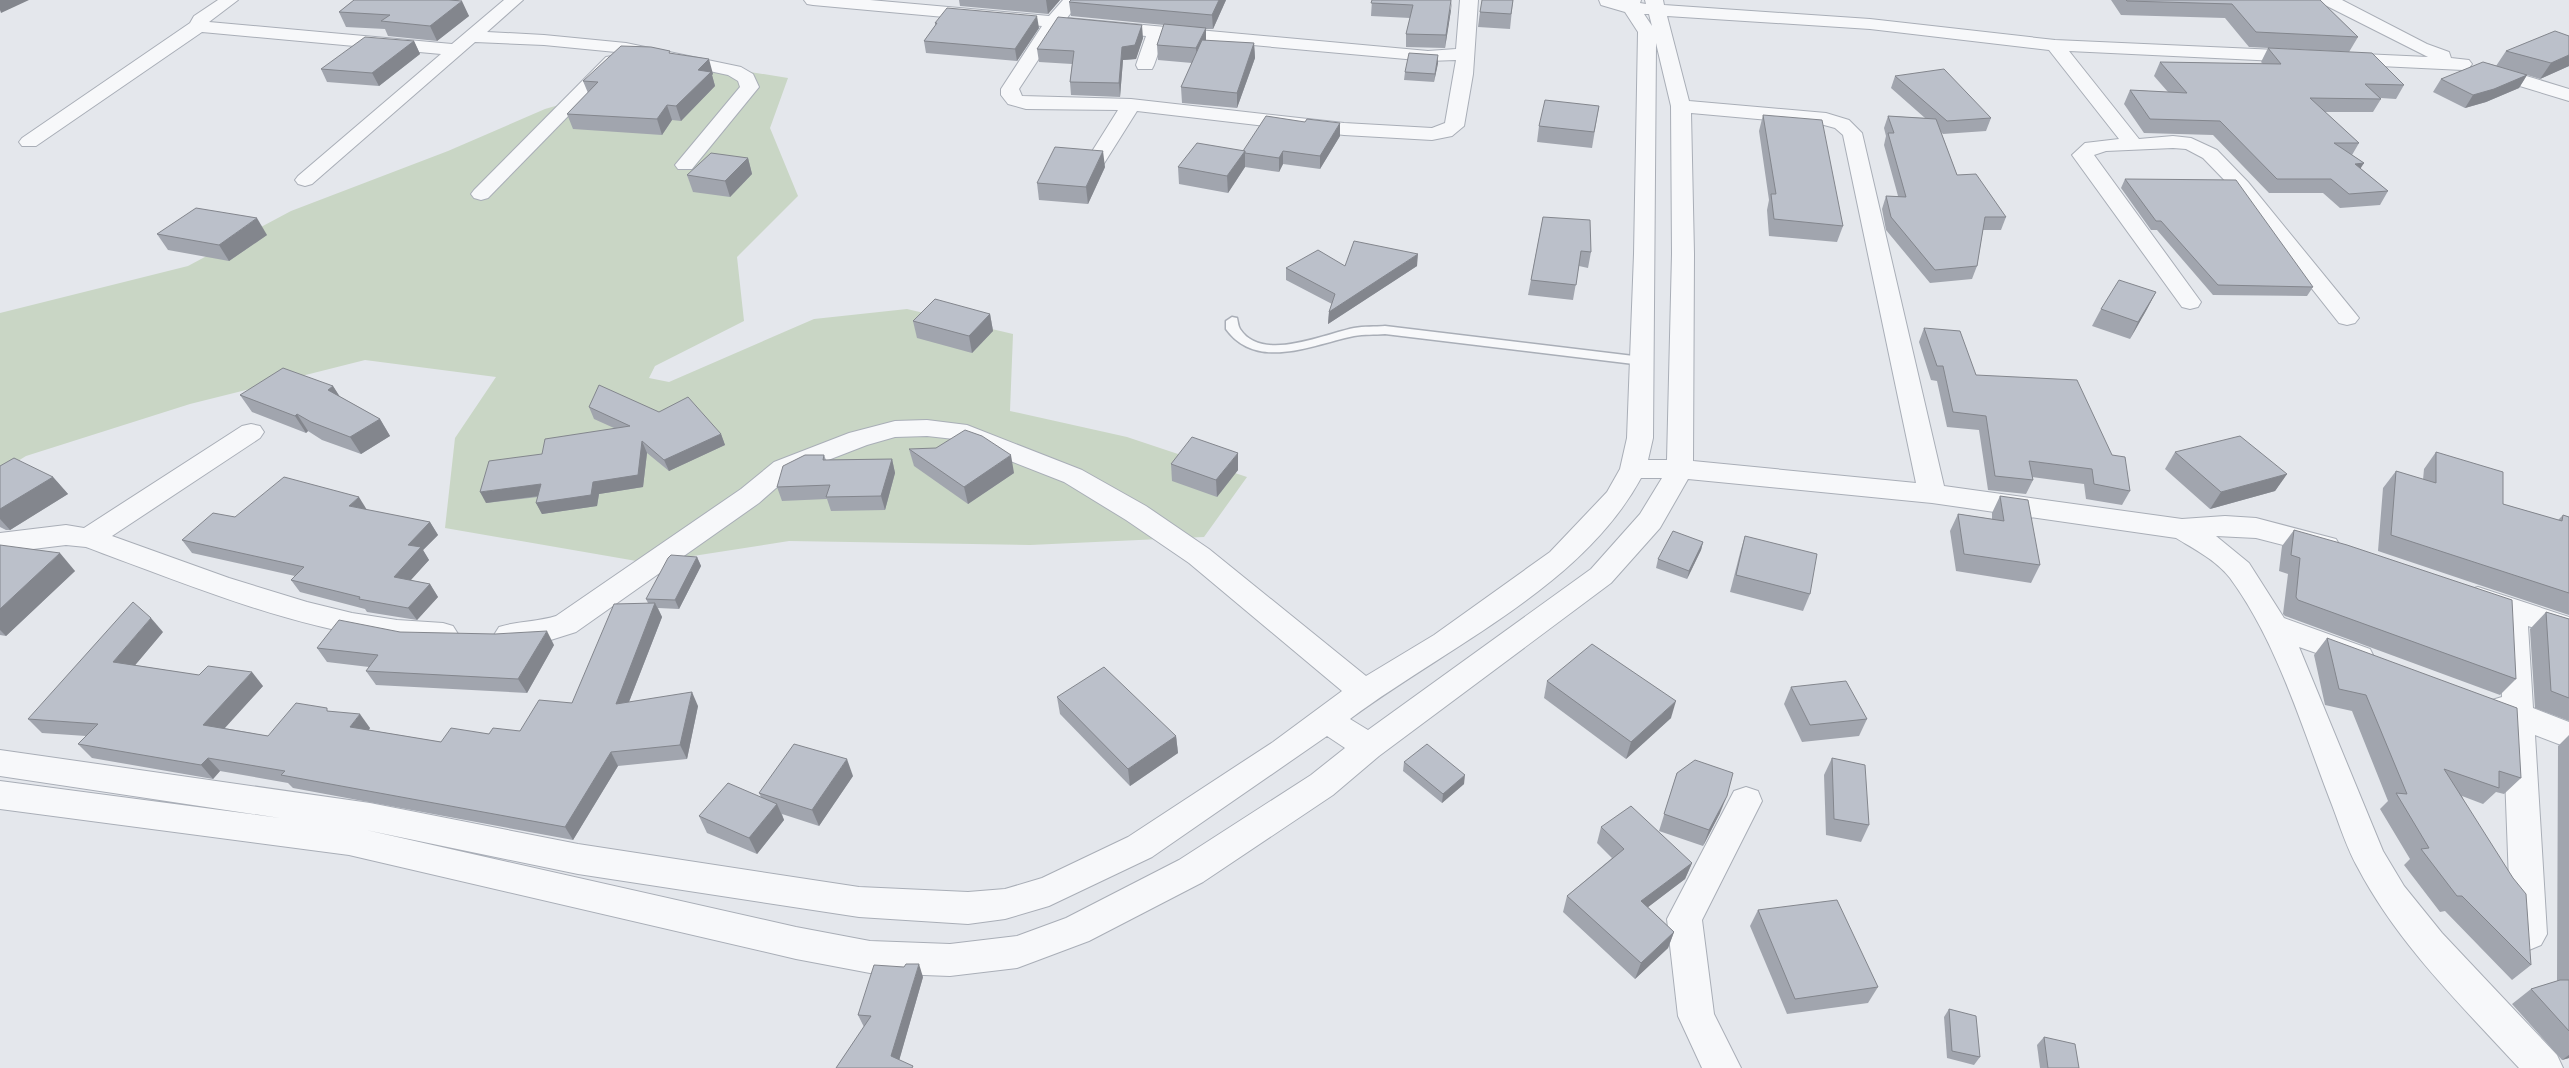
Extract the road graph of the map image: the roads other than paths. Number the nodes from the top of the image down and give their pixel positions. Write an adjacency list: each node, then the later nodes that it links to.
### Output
1 (229, 0): 9 (street)
2 (514, 0): 11 (street)
3 (813, 0): 8 (street)
4 (1072, 0): 8 (street)
5 (1469, 0): 15 (street)
6 (2329, 0): 14 (street)
7 (1630, 2): 12 (street); 14 (street); 20 (street); 30 (street)
8 (1054, 22): 10 (street); 19 (street)
9 (198, 26): 11 (street); 21 (street)
10 (1157, 31): 15 (street); 17 (street)
11 (465, 43): 13 (street); 25 (street)
12 (2055, 45): 16 (street); 22 (street)
13 (626, 48): 24 (street); 26 (street)
14 (2421, 48): 16 (street)
15 (1465, 54): 19 (street)
16 (2463, 64): 18 (street)
17 (1145, 65)
18 (2569, 95)
19 (1131, 105): 23 (street)
20 (1681, 106): 33 (street); 34 (street)
21 (29, 142)
22 (2134, 145): 27 (street); 28 (street)
23 (1096, 161)
24 (685, 166)
25 (305, 180)
26 (481, 194)
27 (2190, 302)
28 (2347, 318)
29 (1232, 321): 30 (lane)
30 (1642, 361): 32 (street)
31 (251, 432): 36 (street)
32 (1633, 469): 33 (street); 44 (street)
33 (1680, 470): 34 (street); 49 (street)
34 (1932, 494): 35 (street)
35 (2182, 529): 38 (street); 41 (street)
36 (89, 538): 37 (street); 44 (street)
37 (0, 543)
38 (2347, 553)
39 (2458, 591): 40 (street)
40 (2513, 610): 42 (street); 46 (street)
41 (2274, 626): 43 (street); 55 (street)
42 (2569, 628)
43 (2386, 666)
44 (1364, 692): 47 (street)
45 (2480, 700): 46 (street)
46 (2517, 714): 48 (street); 53 (street)
47 (1328, 720): 49 (street); 50 (street)
48 (2569, 735)
49 (1368, 747): 51 (street)
50 (0, 763)
51 (0, 795)
52 (1746, 801): 54 (street)
53 (2528, 934)
54 (1722, 1068)
55 (2544, 1068)

